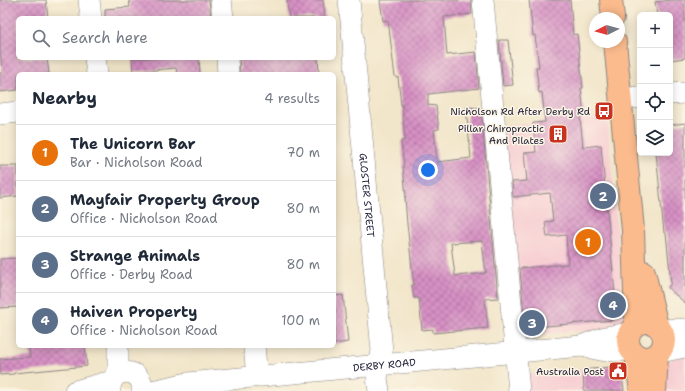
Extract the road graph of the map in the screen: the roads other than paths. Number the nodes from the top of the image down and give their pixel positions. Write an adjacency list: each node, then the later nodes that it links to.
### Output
1 (89, 0): 7 (street)
2 (221, 0): 8 (street)
3 (349, 0): 26 (street, GLOSTER STREET)
4 (483, 0): 25 (street)
5 (611, 0): 6 (main road)
6 (612, 12)
7 (91, 16)
8 (223, 16)
9 (617, 48): 16 (main road)
10 (95, 60): 12 (street)
11 (226, 60): 13 (street)
12 (97, 72)
13 (228, 72)
14 (685, 93): 15 (street)
15 (673, 94)
16 (630, 98): 20 (main road)
17 (16, 112): 18 (street)
18 (0, 114)
19 (685, 329): 20 (street, DERBY ROAD)
20 (646, 341): 21 (street, DERBY ROAD); 25 (street, DERBY ROAD); 32 (main road); 33 (main road)
21 (685, 347)
22 (119, 348): 28 (street)
23 (126, 348): 28 (street)
24 (254, 348): 27 (street)
25 (515, 352): 26 (street, DERBY ROAD); 31 (street)
26 (380, 365): 27 (street, DERBY ROAD); 30 (street, GLOSTER STREET)
27 (256, 376): 28 (street, DERBY ROAD)
28 (129, 383): 29 (street, DERBY ROAD)
29 (75, 391)
30 (379, 391)
31 (519, 391)
32 (641, 391)
33 (655, 391)

